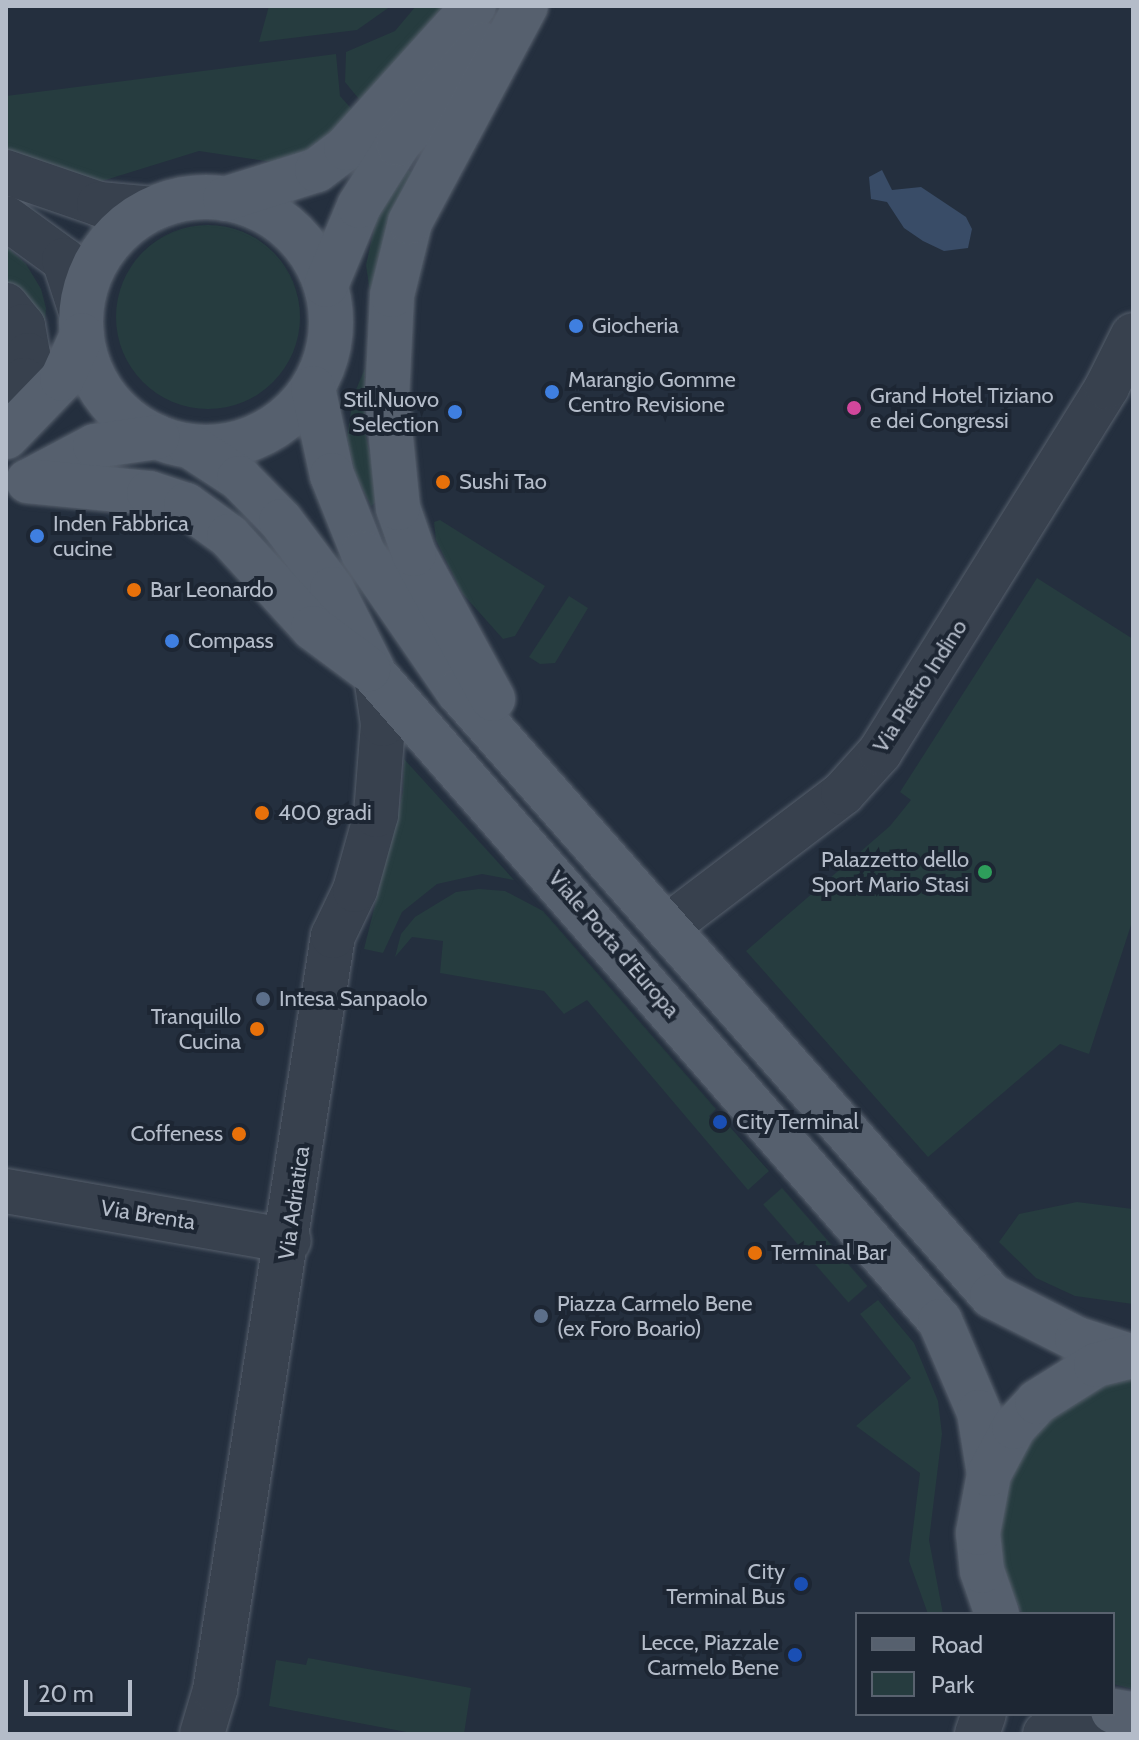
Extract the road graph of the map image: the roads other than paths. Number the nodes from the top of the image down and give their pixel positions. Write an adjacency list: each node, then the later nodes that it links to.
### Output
1 (474, 6): 5 (main road)
2 (516, 6): 8 (main road)
3 (526, 6): 12 (main road)
4 (6, 172): 6 (street)
5 (225, 199): 6 (main road); 8 (main road)
6 (153, 209): 10 (main road)
7 (6, 218): 10 (street)
8 (326, 285): 11 (main road)
9 (6, 305): 16 (street)
10 (82, 324): 17 (main road); 18 (main road)
11 (332, 331): 12 (main road); 14 (main road)
12 (390, 332): 21 (main road)
13 (1133, 335): 15 (street, Via Pietro Indino)
14 (313, 388): 18 (main road); 21 (main road, Viale Porta d'Europa)
15 (1120, 391): 22 (street, Via Pietro Indino)
16 (6, 416)
17 (6, 437)
18 (173, 442): 19 (main road); 20 (main road, Viale Porta d'Europa)
19 (17, 489): 20 (main road)
20 (376, 676): 24 (street, Via Adriatica); 26 (main road, Viale Porta d'Europa)
21 (536, 778): 22 (main road, Viale Porta d'Europa)
22 (668, 926): 25 (main road, Viale Porta d'Europa)
23 (6, 1191): 24 (street, Via Brenta)
24 (289, 1241): 29 (street, Via Adriatica)
25 (1132, 1356): 26 (main road, Viale Porta d'Europa)
26 (989, 1474): 27 (main road, Viale Porta d'Europa)
27 (994, 1612)
28 (1099, 1716): 30 (street)
29 (202, 1734)
30 (1045, 1734)

